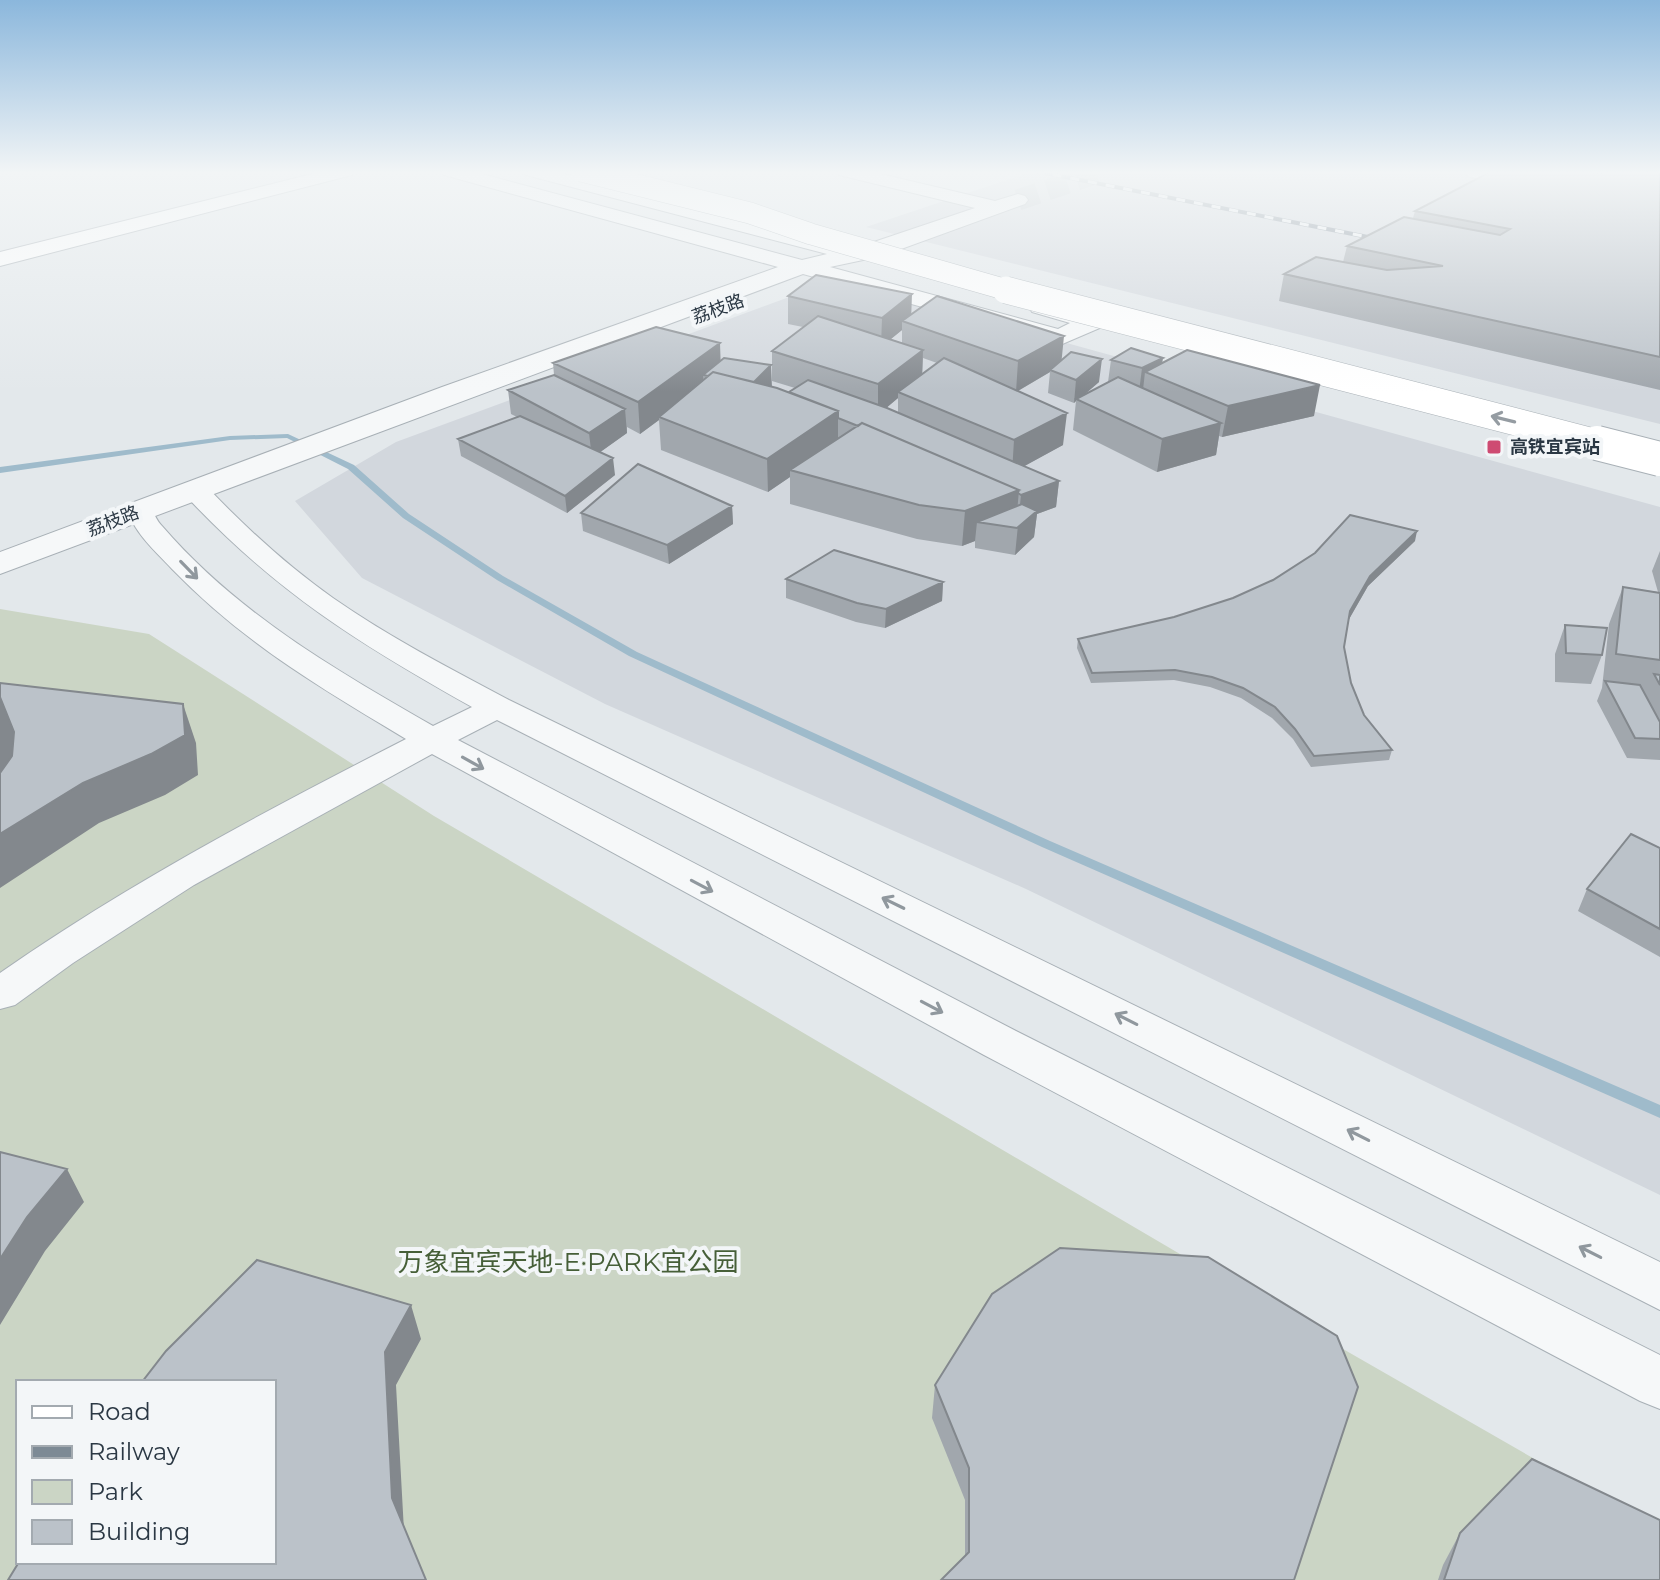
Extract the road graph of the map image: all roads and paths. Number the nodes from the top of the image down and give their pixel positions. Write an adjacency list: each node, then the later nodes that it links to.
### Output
1 (49, 245): 8 (main road)
2 (719, 245): 9 (street)
3 (816, 245): 7 (street)
4 (854, 245): 11 (main road, one-way to 4, bridge)
5 (883, 245): 7 (street, 荔枝路)
6 (896, 245): 10 (main road, bridge)
7 (855, 255): 9 (street, 荔枝路); 9 (street)
8 (0, 259)
9 (811, 270): 12 (street, 荔枝路)
10 (1660, 438)
11 (1660, 459)
12 (201, 497): 13 (street, 荔枝路); 16 (street)
13 (144, 519): 14 (street, 荔枝路); 15 (street, 荔枝路); 17 (street, one-way to 17)
14 (0, 564)
15 (0, 584)
16 (497, 707): 17 (street); 19 (street, one-way to 16)
17 (432, 740): 18 (street); 20 (street, one-way to 20)
18 (0, 994)
19 (1660, 1287)
20 (1660, 1383)

